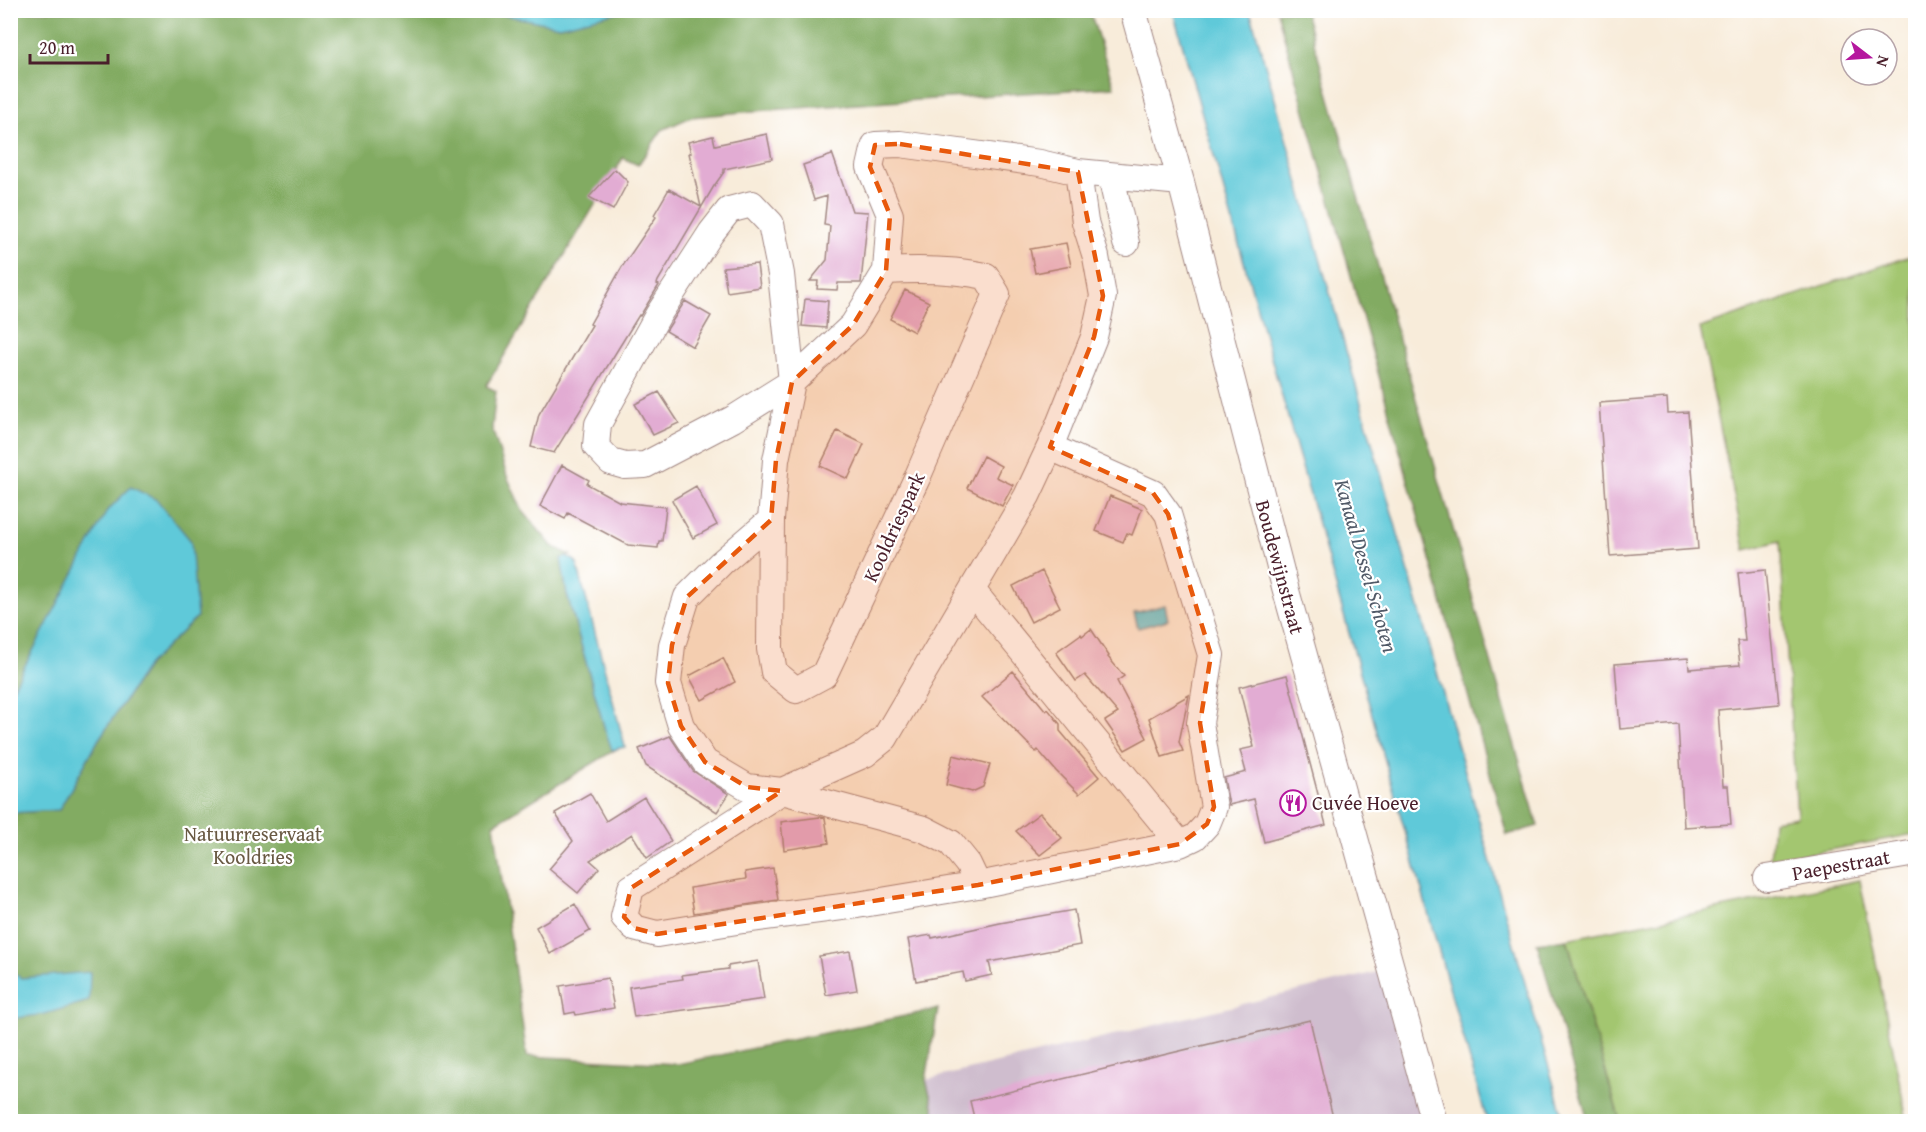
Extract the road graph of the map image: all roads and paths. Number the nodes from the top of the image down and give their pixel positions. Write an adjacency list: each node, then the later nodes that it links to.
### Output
1 (1133, 10): 4 (street, Boudewijnstraat)
2 (1078, 172): 3 (street, Kooldriespark); 6 (street, Kooldriespark); 8 (street)
3 (1111, 176): 4 (street, Kooldriespark); 5 (street)
4 (1181, 182): 16 (street, Boudewijnstraat)
5 (1126, 243)
6 (886, 272): 7 (street, Kooldriespark); 9 (street, Kooldriespark)
7 (792, 382): 7 (street, Kooldriespark); 9 (street, Kooldriespark)
8 (1050, 447): 10 (street); 12 (street)
9 (771, 520): 11 (street)
10 (972, 590): 11 (street); 12 (street)
11 (782, 791): 15 (street); 15 (street)
12 (1180, 844): 15 (street)
13 (1916, 853): 14 (street, Paepestraat)
14 (1767, 878)
15 (978, 885)
16 (1434, 1122)

